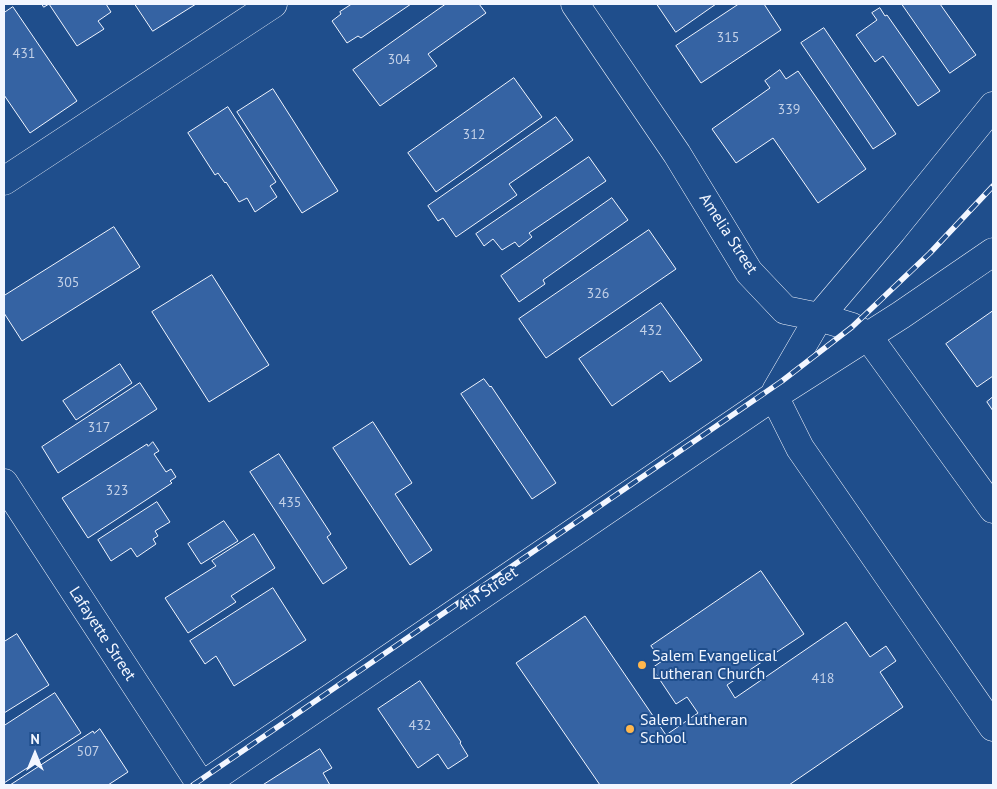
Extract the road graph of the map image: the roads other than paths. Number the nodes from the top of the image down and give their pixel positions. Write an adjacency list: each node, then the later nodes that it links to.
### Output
1 (273, 4): 4 (street)
2 (575, 4): 6 (street, Amelia Street)
3 (993, 106): 6 (street)
4 (4, 182)
5 (993, 252): 7 (street, 4th Street)
6 (819, 317): 7 (street, Amelia Street); 8 (street)
7 (867, 335): 8 (street, 4th Street); 10 (street, Amelia Street)
8 (774, 396): 11 (street); 12 (street, 4th Street)
9 (4, 483): 12 (street, Lafayette Street)
10 (993, 509)
11 (993, 726)
12 (202, 785)

